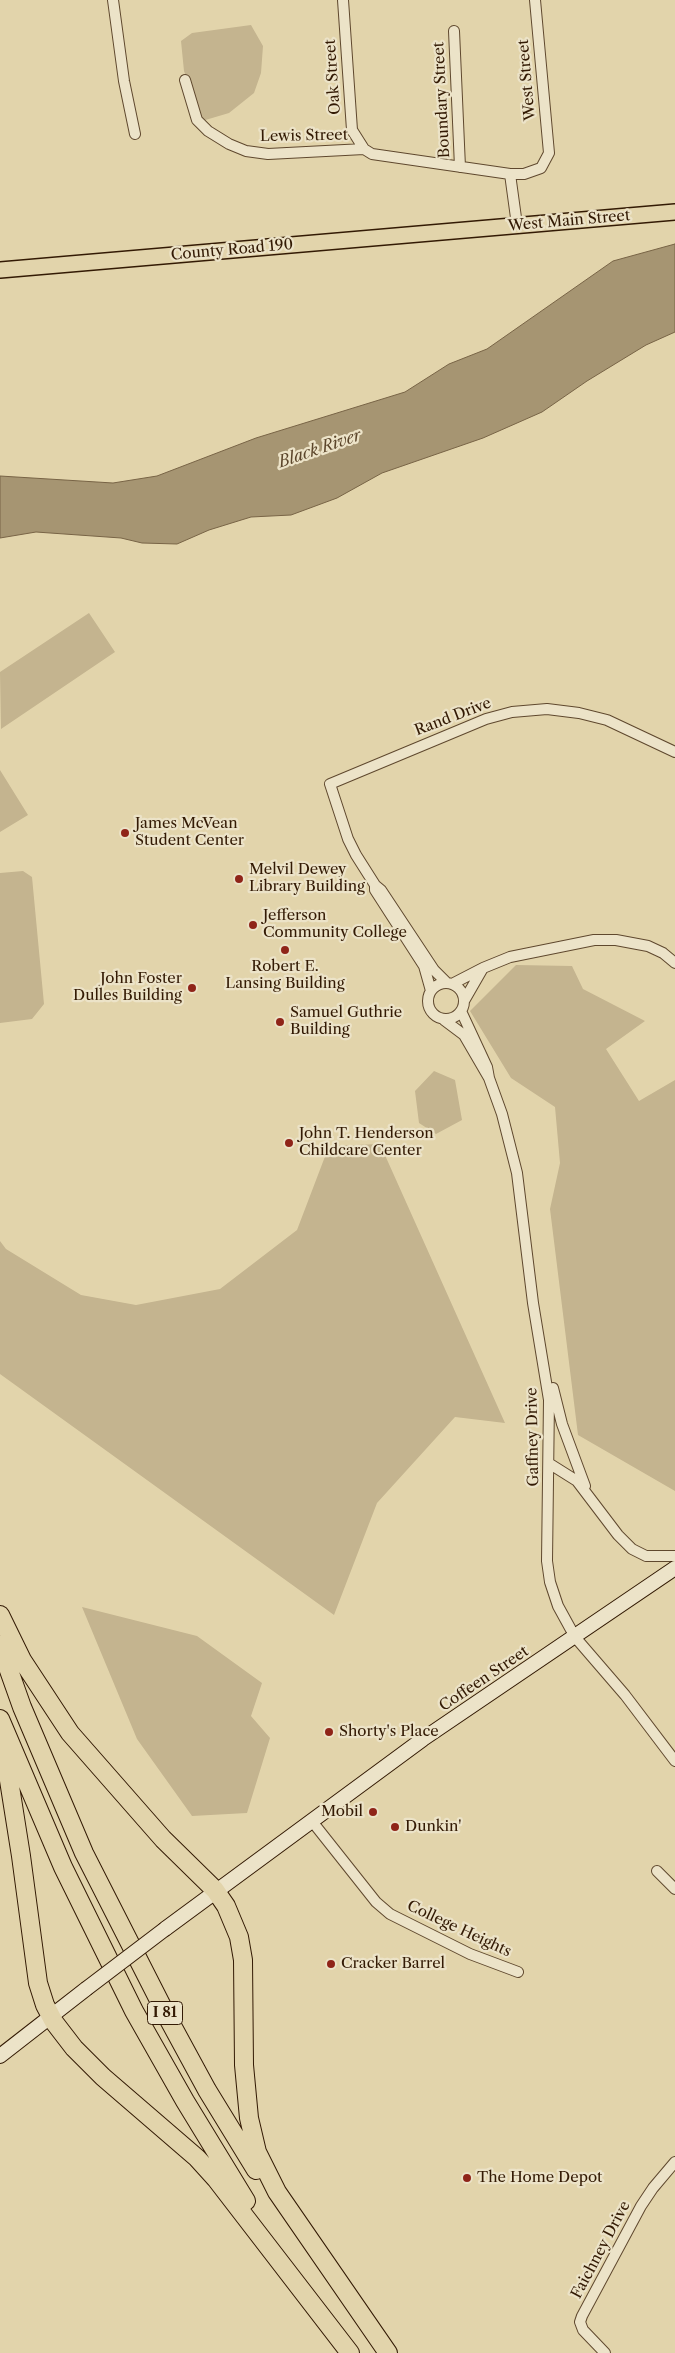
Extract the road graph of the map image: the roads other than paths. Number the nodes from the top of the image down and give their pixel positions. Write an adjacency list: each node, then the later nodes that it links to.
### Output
1 (113, 0): 6 (street)
2 (342, 0): 7 (street, Oak Street)
3 (535, 0): 8 (street, West Street)
4 (454, 31): 9 (street, Boundary Street)
5 (185, 80): 7 (street, Lewis Street)
6 (135, 134)
7 (364, 149): 9 (street, Lewis Street)
8 (548, 157): 10 (street, Lewis Street)
9 (460, 167): 10 (street, Lewis Street)
10 (510, 174): 12 (street)
11 (675, 212): 12 (main road, West Main Street)
12 (517, 225): 13 (main road, West Main Street)
13 (464, 230): 14 (main road, County Road 190)
14 (0, 270)
15 (675, 752): 16 (street, Rand Drive)
16 (375, 885): 19 (street); 20 (street)
17 (675, 963): 18 (street)
18 (483, 968): 19 (street); 21 (street)
19 (449, 983): 20 (street); 21 (street)
20 (431, 991): 22 (street)
21 (463, 1006): 22 (street); 23 (street, Gaffney Drive)
22 (444, 1020): 23 (street, Gaffney Drive)
23 (489, 1078): 24 (street, Gaffney Drive)
24 (545, 1366): 25 (street, Gaffney Drive); 26 (street)
25 (550, 1464): 26 (street); 30 (street, Gaffney Drive)
26 (591, 1498): 27 (street)
27 (675, 1556)
28 (675, 1568): 30 (main road, Coffeen Street)
29 (0, 1615): 38 (highway)
30 (575, 1636): 34 (street, Gaffney Drive); 35 (main road, Coffeen Street)
31 (0, 1645): 44 (highway, I 81)
32 (0, 1719): 43 (highway, I 81)
33 (0, 1748): 40 (highway)
34 (675, 1761)
35 (311, 1820): 38 (main road, Coffeen Street); 39 (street, College Heights)
36 (657, 1871): 37 (street)
37 (675, 1889)
38 (216, 1890): 40 (main road, Coffeen Street, bridge); 45 (highway)
39 (518, 1972)
40 (51, 2017): 41 (main road, Coffeen Street); 43 (highway)
41 (0, 2056)
42 (675, 2162): 46 (street, Faichney Drive)
43 (350, 2353)
44 (383, 2353)
45 (388, 2353)
46 (604, 2353)

